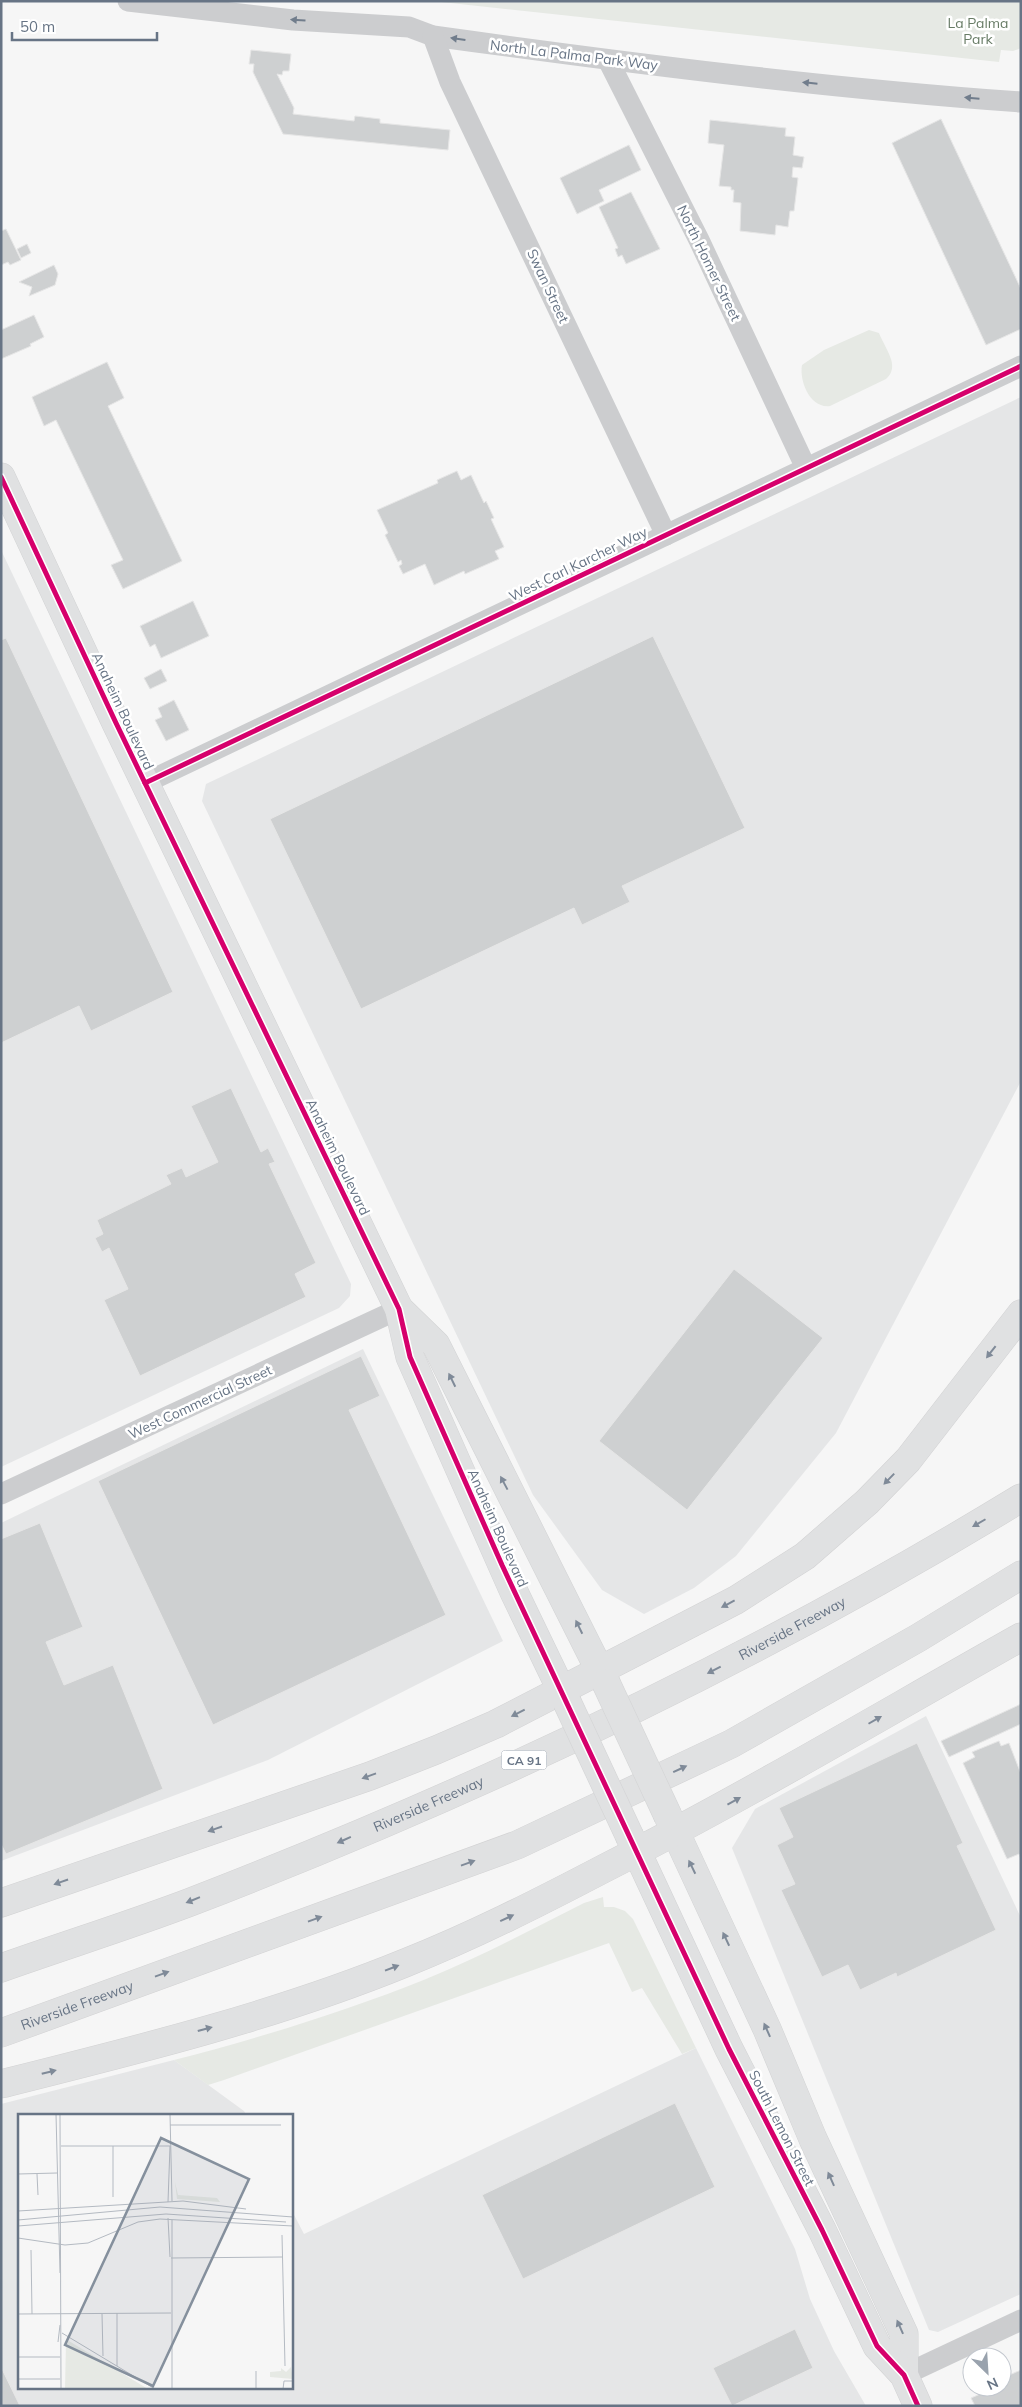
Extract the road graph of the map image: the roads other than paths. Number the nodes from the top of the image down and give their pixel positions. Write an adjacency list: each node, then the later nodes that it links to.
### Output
1 (128, 1): 2 (street, North La Palma Park Way, one-way to 1)
2 (433, 36): 3 (street, North La Palma Park Way, one-way to 2); 8 (street, Swan Street)
3 (608, 60): 4 (street, North La Palma Park Way, one-way to 3); 6 (street, North Homer Street)
4 (1021, 102)
5 (1021, 366): 6 (street, West Carl Karcher Way)
6 (806, 468): 8 (street, West Carl Karcher Way)
7 (1, 477): 9 (main road, Anaheim Boulevard)
8 (666, 535): 9 (street, West Carl Karcher Way)
9 (145, 783): 10 (main road, Anaheim Boulevard)
10 (399, 1309): 12 (street, West Commercial Street); 16 (main road, Anaheim Boulevard, one-way to 10); 17 (main road, Anaheim Boulevard)
11 (1021, 1314): 16 (main road, one-way to 16)
12 (1, 1494)
13 (1021, 1498): 21 (main road, Riverside Freeway / CA 91, one-way to 21)
14 (1021, 1575): 22 (main road, Riverside Freeway, one-way to 14)
15 (1021, 1637): 18 (main road, one-way to 15)
16 (603, 1677): 17 (main road); 18 (main road, Anaheim Boulevard, bridge)
17 (564, 1696): 19 (main road, Anaheim Boulevard, bridge); 20 (main road, one-way to 20)
18 (672, 1824): 19 (main road); 25 (main road, South Lemon Street, one-way to 18)
19 (633, 1845): 23 (main road, one-way to 19); 25 (main road, South Lemon Street)
20 (1, 1903)
21 (1, 1968)
22 (1, 2033)
23 (1, 2084)
24 (1021, 2320): 25 (street)
25 (904, 2374): 26 (main road, South Lemon Street)
26 (918, 2406)

